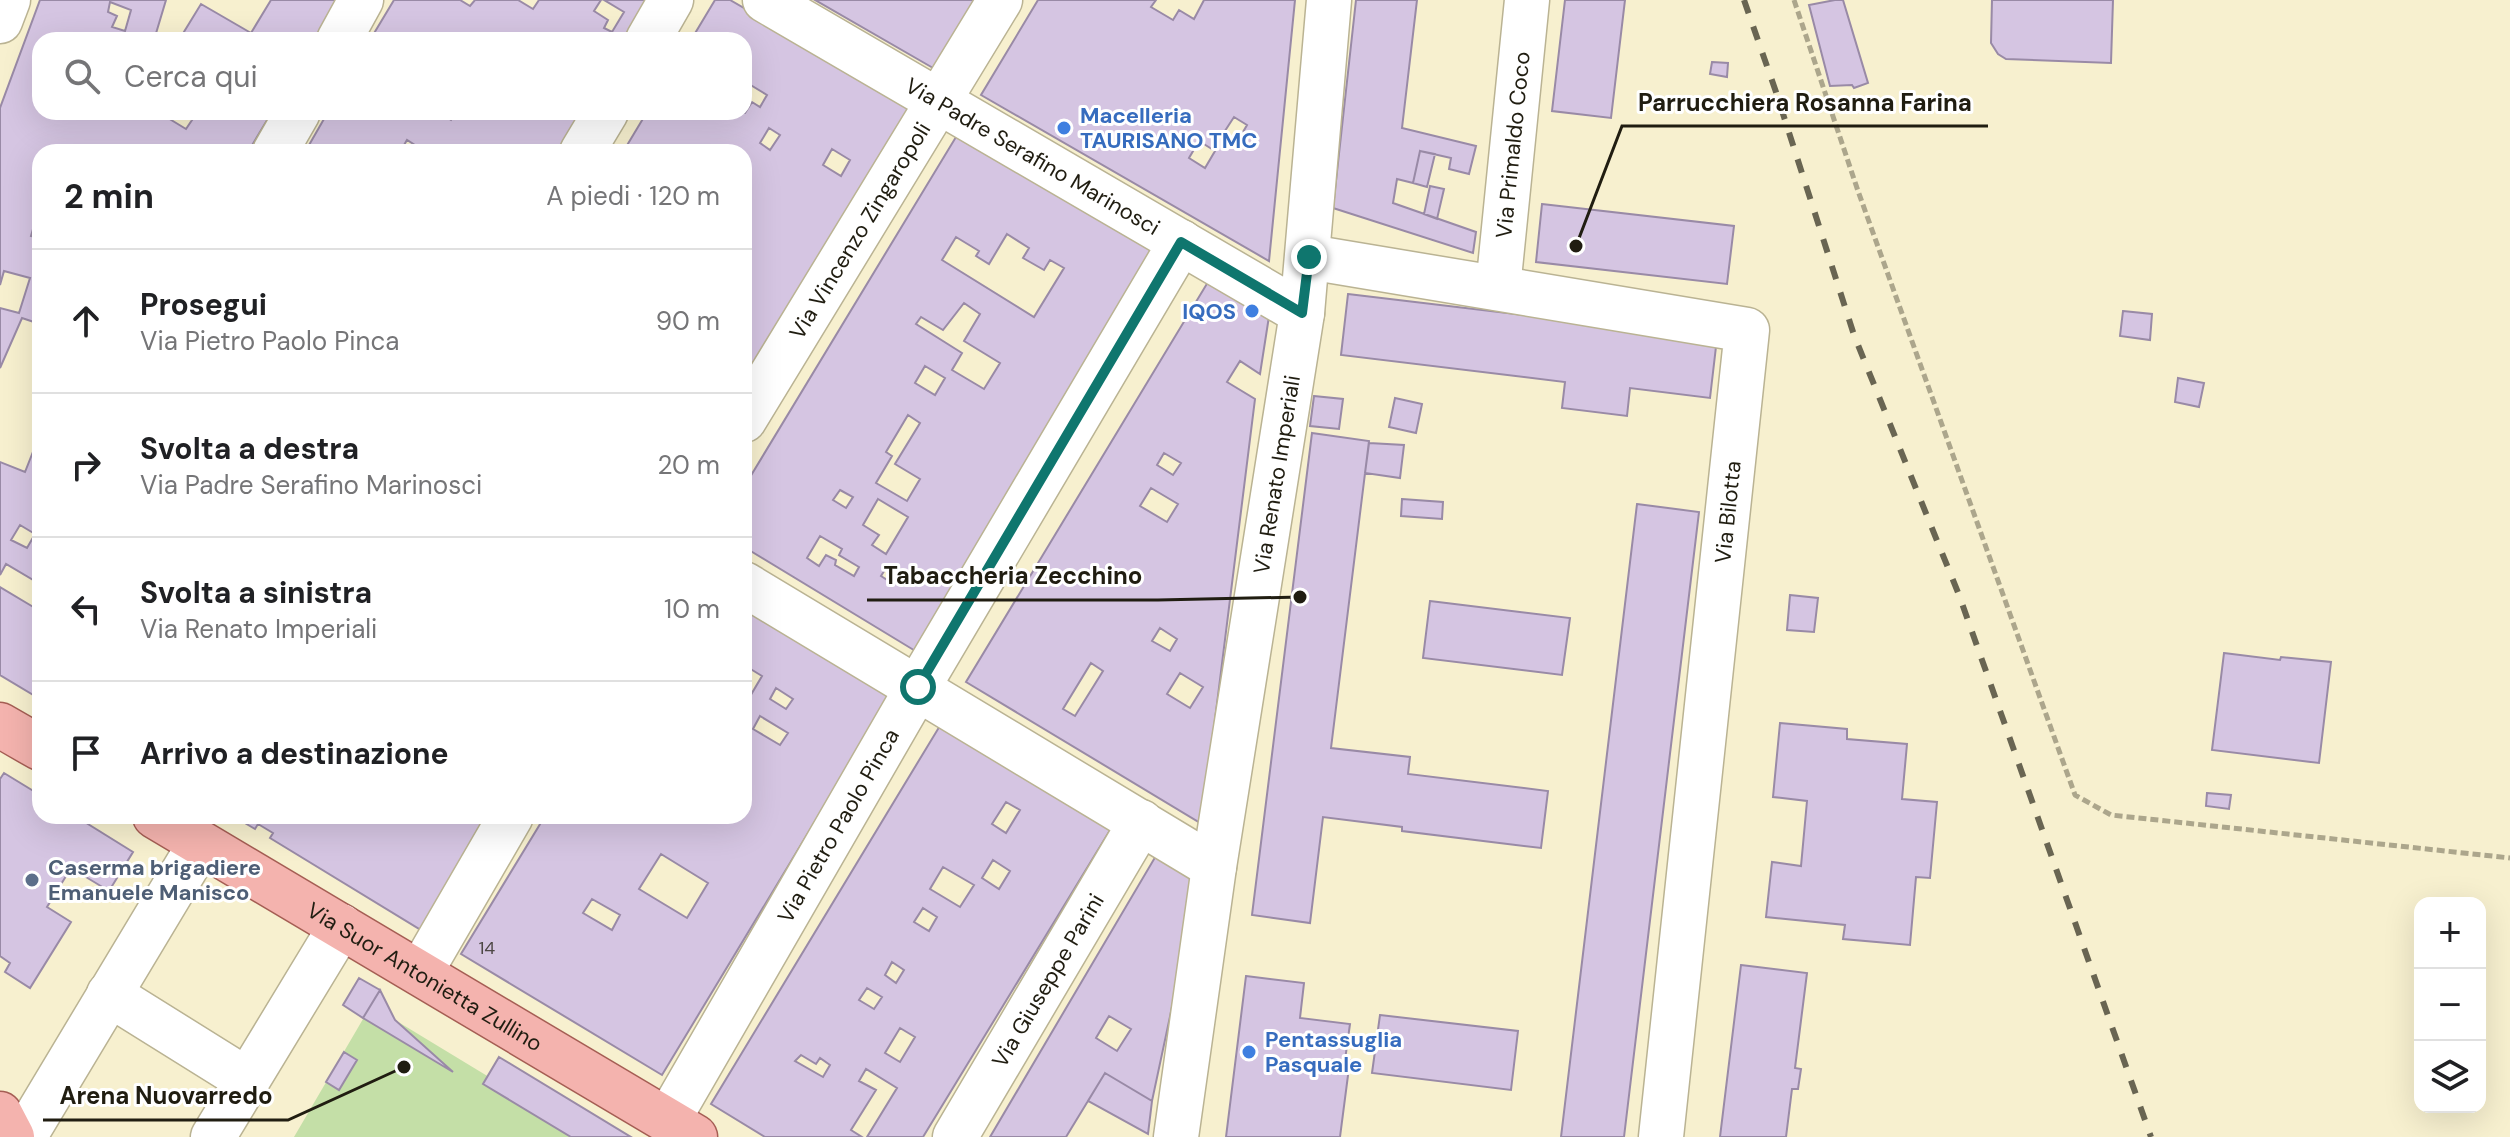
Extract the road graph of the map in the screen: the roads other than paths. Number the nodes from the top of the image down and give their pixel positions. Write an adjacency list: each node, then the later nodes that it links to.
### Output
1 (8, 0): 8 (street)
2 (361, 0): 9 (street)
3 (671, 0): 10 (street)
4 (765, 0): 11 (street, Via Padre Serafino Marinosci)
5 (1000, 0): 11 (street, Via Vincenzo Zingaropoli)
6 (1329, 0): 17 (street, Via Renato Imperiali)
7 (1527, 0): 18 (street, Via Primaldo Coco)
8 (0, 21)
9 (343, 32)
10 (653, 32)
11 (938, 99): 16 (street, Via Padre Serafino Marinosci); 20 (street, Via Vincenzo Zingaropoli)
12 (293, 120): 14 (street)
13 (601, 120): 15 (street)
14 (280, 144)
15 (587, 144)
16 (1181, 242): 19 (street, Via Padre Serafino Marinosci); 22 (street, Via Pietro Paolo Pinca)
17 (1309, 257): 18 (street, Via Bilotta); 19 (street, Via Renato Imperiali)
18 (1498, 288): 40 (street, Via Bilotta)
19 (1302, 313): 28 (street, Via Renato Imperiali)
20 (752, 407)
21 (752, 589): 22 (street)
22 (918, 687): 25 (street); 34 (street, Via Pietro Paolo Pinca)
23 (0, 725): 24 (main road)
24 (32, 743)
25 (1141, 822): 28 (street); 38 (street, Via Giuseppe Parini)
26 (506, 824): 30 (street)
27 (184, 828): 29 (main road, Via Suor Antonietta Zullino); 31 (street)
28 (1214, 867): 39 (street, Via Renato Imperiali)
29 (341, 926): 30 (main road, Via Suor Antonietta Zullino); 32 (street)
30 (420, 973): 34 (main road, Via Suor Antonietta Zullino)
31 (109, 994): 32 (street); 36 (street)
32 (247, 1080): 37 (street)
33 (0, 1114): 35 (main road)
34 (681, 1128)
35 (12, 1137)
36 (24, 1137)
37 (213, 1137)
38 (955, 1137)
39 (1176, 1137)
40 (1661, 1137)

